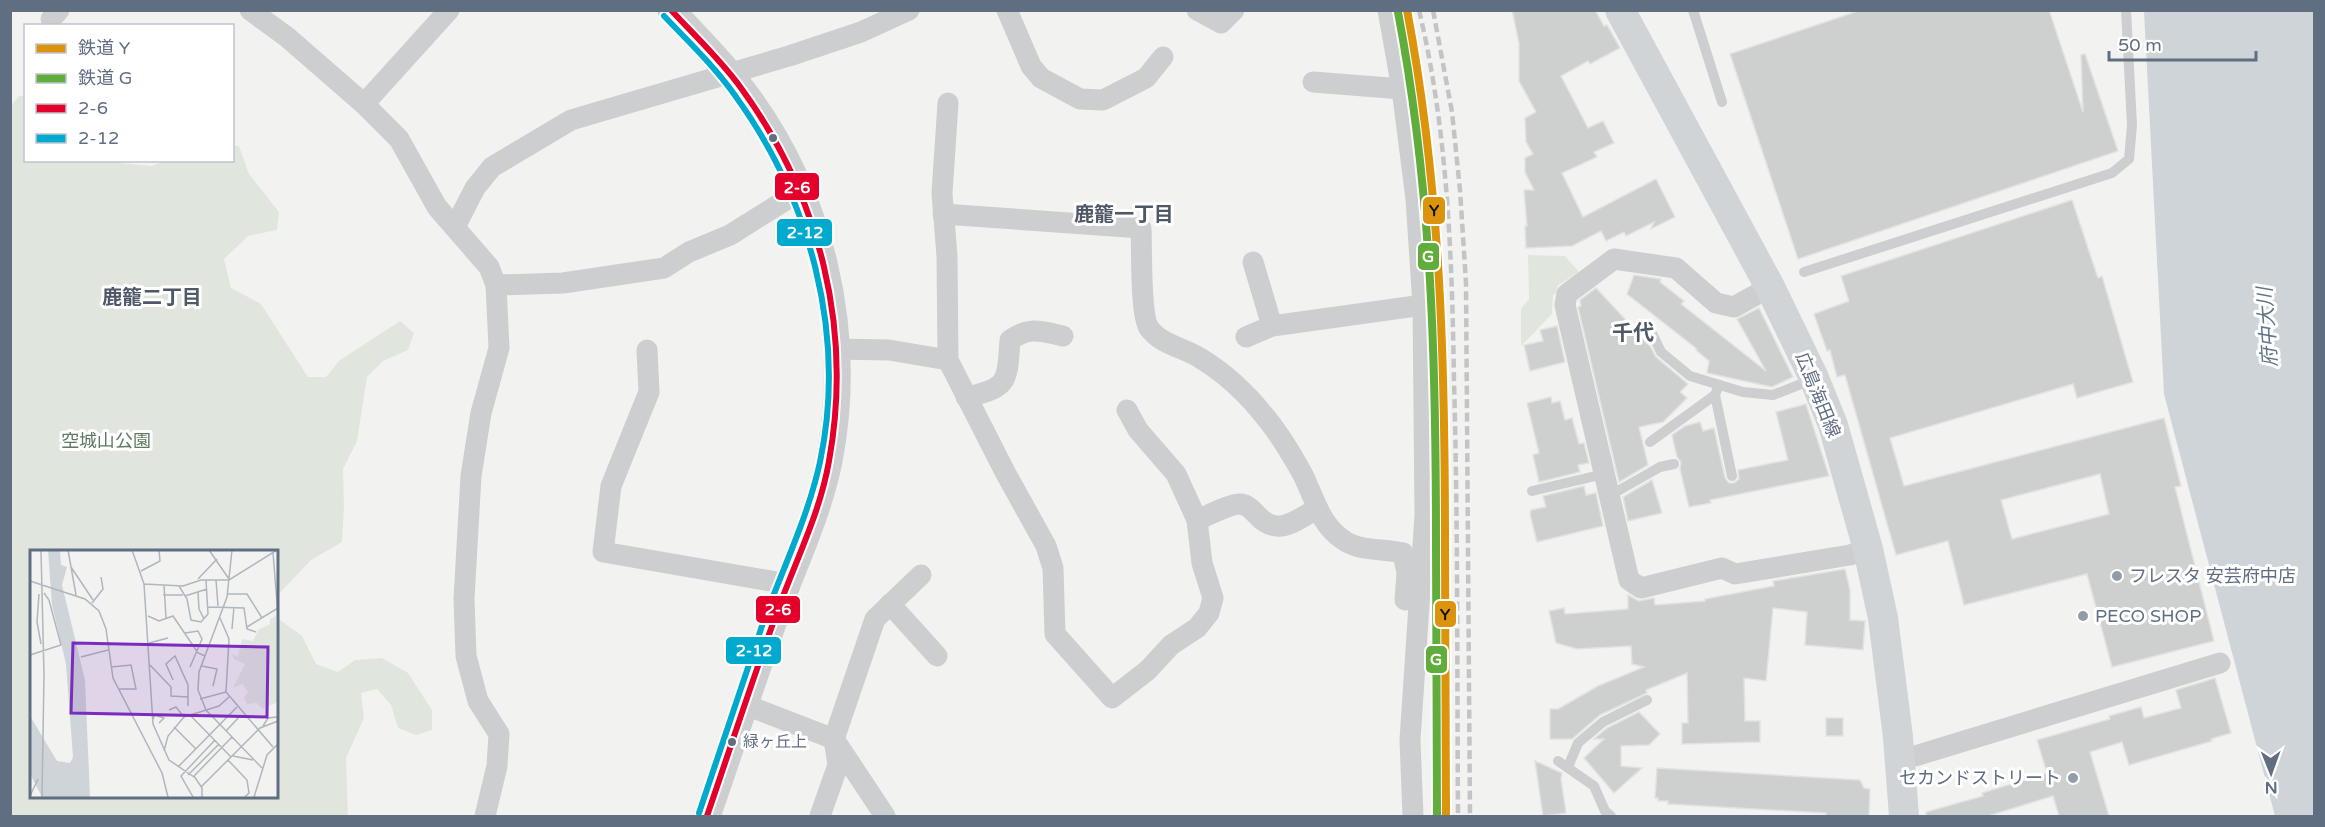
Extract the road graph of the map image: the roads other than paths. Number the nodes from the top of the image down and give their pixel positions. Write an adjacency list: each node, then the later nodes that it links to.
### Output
1 (250, 10): 18 (street)
2 (449, 10): 18 (street)
3 (671, 10): 13 (street)
4 (909, 10): 13 (street)
5 (1007, 10): 12 (street)
6 (1197, 10): 7 (street)
7 (1234, 10)
8 (1388, 10): 15 (street)
9 (1620, 10): 25 (main road, 広島海田線)
10 (1692, 10): 16 (lane)
11 (2126, 10): 23 (lane)
12 (1162, 57)
13 (731, 75): 19 (street); 21 (street)
14 (1313, 82): 15 (street)
15 (1402, 89): 26 (street)
16 (1722, 102)
17 (948, 103): 20 (street)
18 (364, 104): 21 (street)
19 (800, 191): 24 (street); 31 (street)
20 (944, 214): 33 (street); 44 (street)
21 (455, 227): 24 (street)
22 (1253, 262): 27 (street)
23 (1804, 272)
24 (496, 285): 57 (street)
25 (1770, 287): 34 (main road, 広島海田線); 40 (street)
26 (1423, 305): 27 (street); 50 (street)
27 (1272, 327): 30 (street)
28 (1649, 327): 35 (lane)
29 (1063, 336): 36 (street)
30 (1246, 337)
31 (836, 349): 33 (street); 48 (street)
32 (647, 350): 48 (street)
33 (948, 360): 36 (street)
34 (1814, 378): 35 (lane); 46 (main road, 広島海田線)
35 (1717, 390): 38 (lane); 41 (lane)
36 (966, 397): 45 (street)
37 (1126, 410): 45 (street)
38 (1650, 442)
39 (1674, 464): 43 (lane)
40 (1604, 474): 42 (lane); 43 (street)
41 (1732, 476)
42 (1532, 491)
43 (1609, 496): 46 (street)
44 (1317, 508): 45 (street); 50 (street)
45 (1197, 520)
46 (1868, 549): 56 (main road, 広島海田線)
47 (921, 575): 49 (street)
48 (788, 584): 54 (street)
49 (890, 604): 51 (street); 55 (street)
50 (1418, 621): 61 (street)
51 (937, 656)
52 (2220, 663): 56 (street)
53 (1647, 700): 62 (lane)
54 (746, 705): 55 (street); 58 (street)
55 (834, 739): 59 (street); 60 (street)
56 (1899, 757): 63 (main road, 広島海田線)
57 (485, 816)
58 (707, 816)
59 (820, 816)
60 (885, 816)
61 (1413, 816)
62 (1611, 816)
63 (1904, 816)

